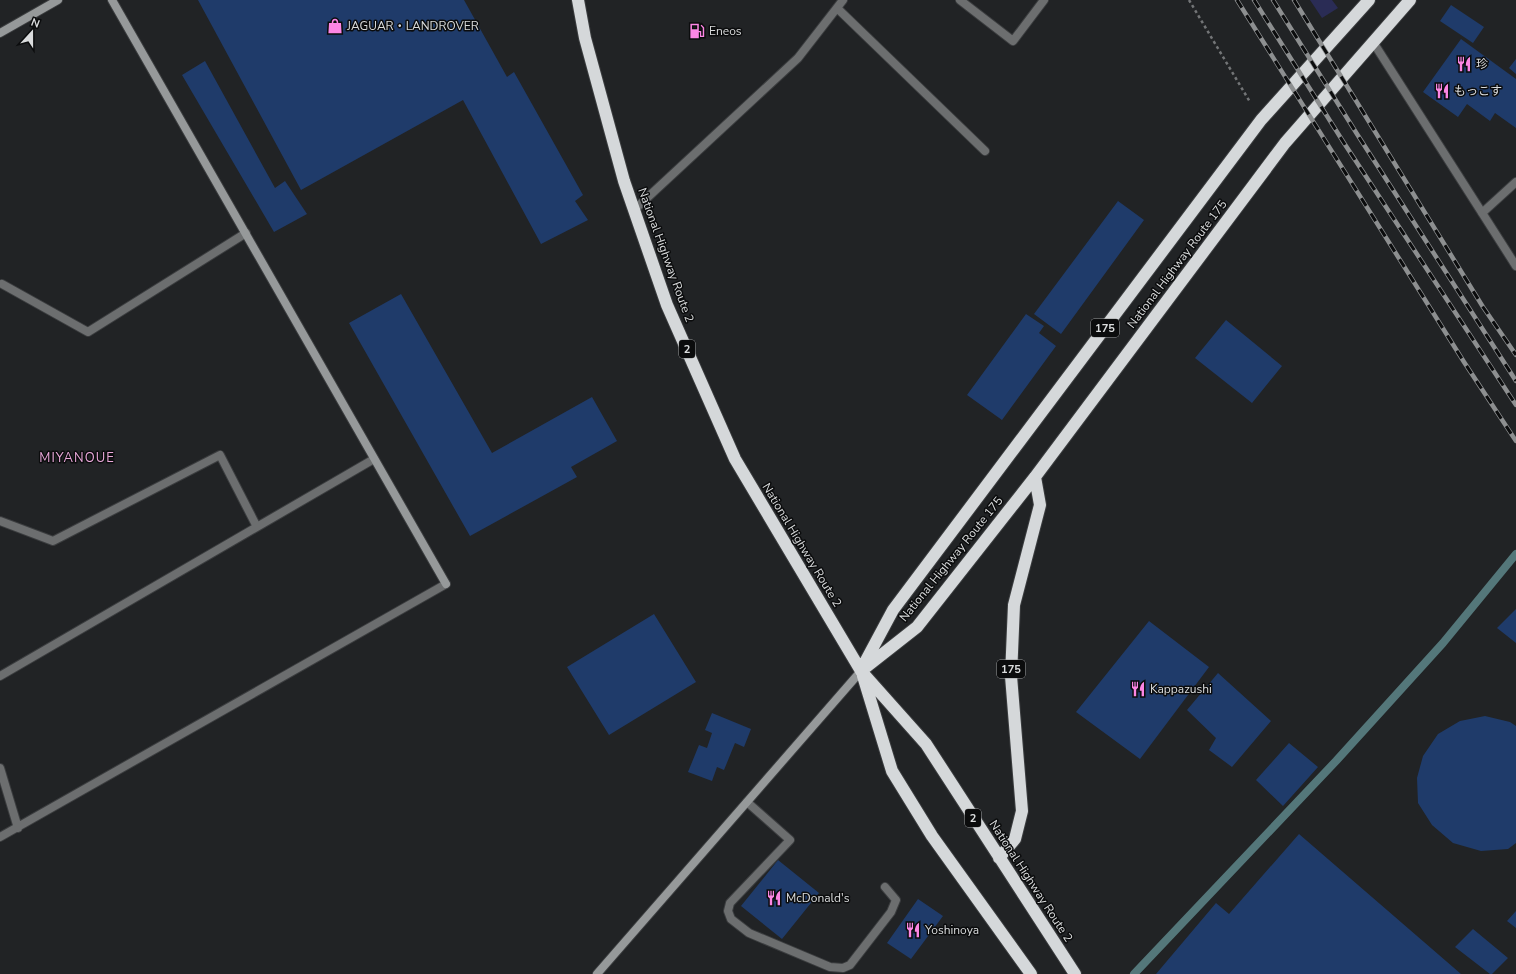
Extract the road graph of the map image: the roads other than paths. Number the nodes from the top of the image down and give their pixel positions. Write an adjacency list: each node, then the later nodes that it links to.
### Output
1 (58, 0): 10 (street)
2 (112, 0): 16 (street)
3 (578, 0): 14 (highway, National Highway Route 2 / 2)
4 (843, 0): 9 (street)
5 (960, 0): 6 (street)
6 (1044, 0)
7 (1369, 0): 23 (highway, National Highway Route 175 / 175)
8 (1410, 0): 11 (highway, National Highway Route 175 / 175)
9 (837, 8): 12 (street); 14 (street)
10 (0, 33)
11 (1373, 42): 15 (street); 20 (highway, National Highway Route 175 / 175)
12 (985, 151)
13 (1516, 182): 15 (street)
14 (634, 210): 23 (highway, National Highway Route 2 / 2)
15 (1482, 213): 17 (street)
16 (246, 233): 18 (street); 19 (street)
17 (1516, 266)
18 (2, 284)
19 (374, 459): 22 (street); 27 (street)
20 (1035, 477): 23 (highway, National Highway Route 175 / 175); 29 (highway, 175)
21 (0, 521): 22 (street)
22 (257, 527): 24 (street)
23 (861, 671): 26 (street); 29 (highway, National Highway Route 2 / 2); 32 (highway, National Highway Route 2 / 2)
24 (0, 676)
25 (0, 768): 27 (street)
26 (747, 802): 30 (street); 31 (street)
27 (18, 828): 28 (street)
28 (0, 837)
29 (999, 858): 33 (highway, National Highway Route 2 / 2)
30 (885, 887)
31 (597, 974)
32 (1031, 974)
33 (1075, 974)

